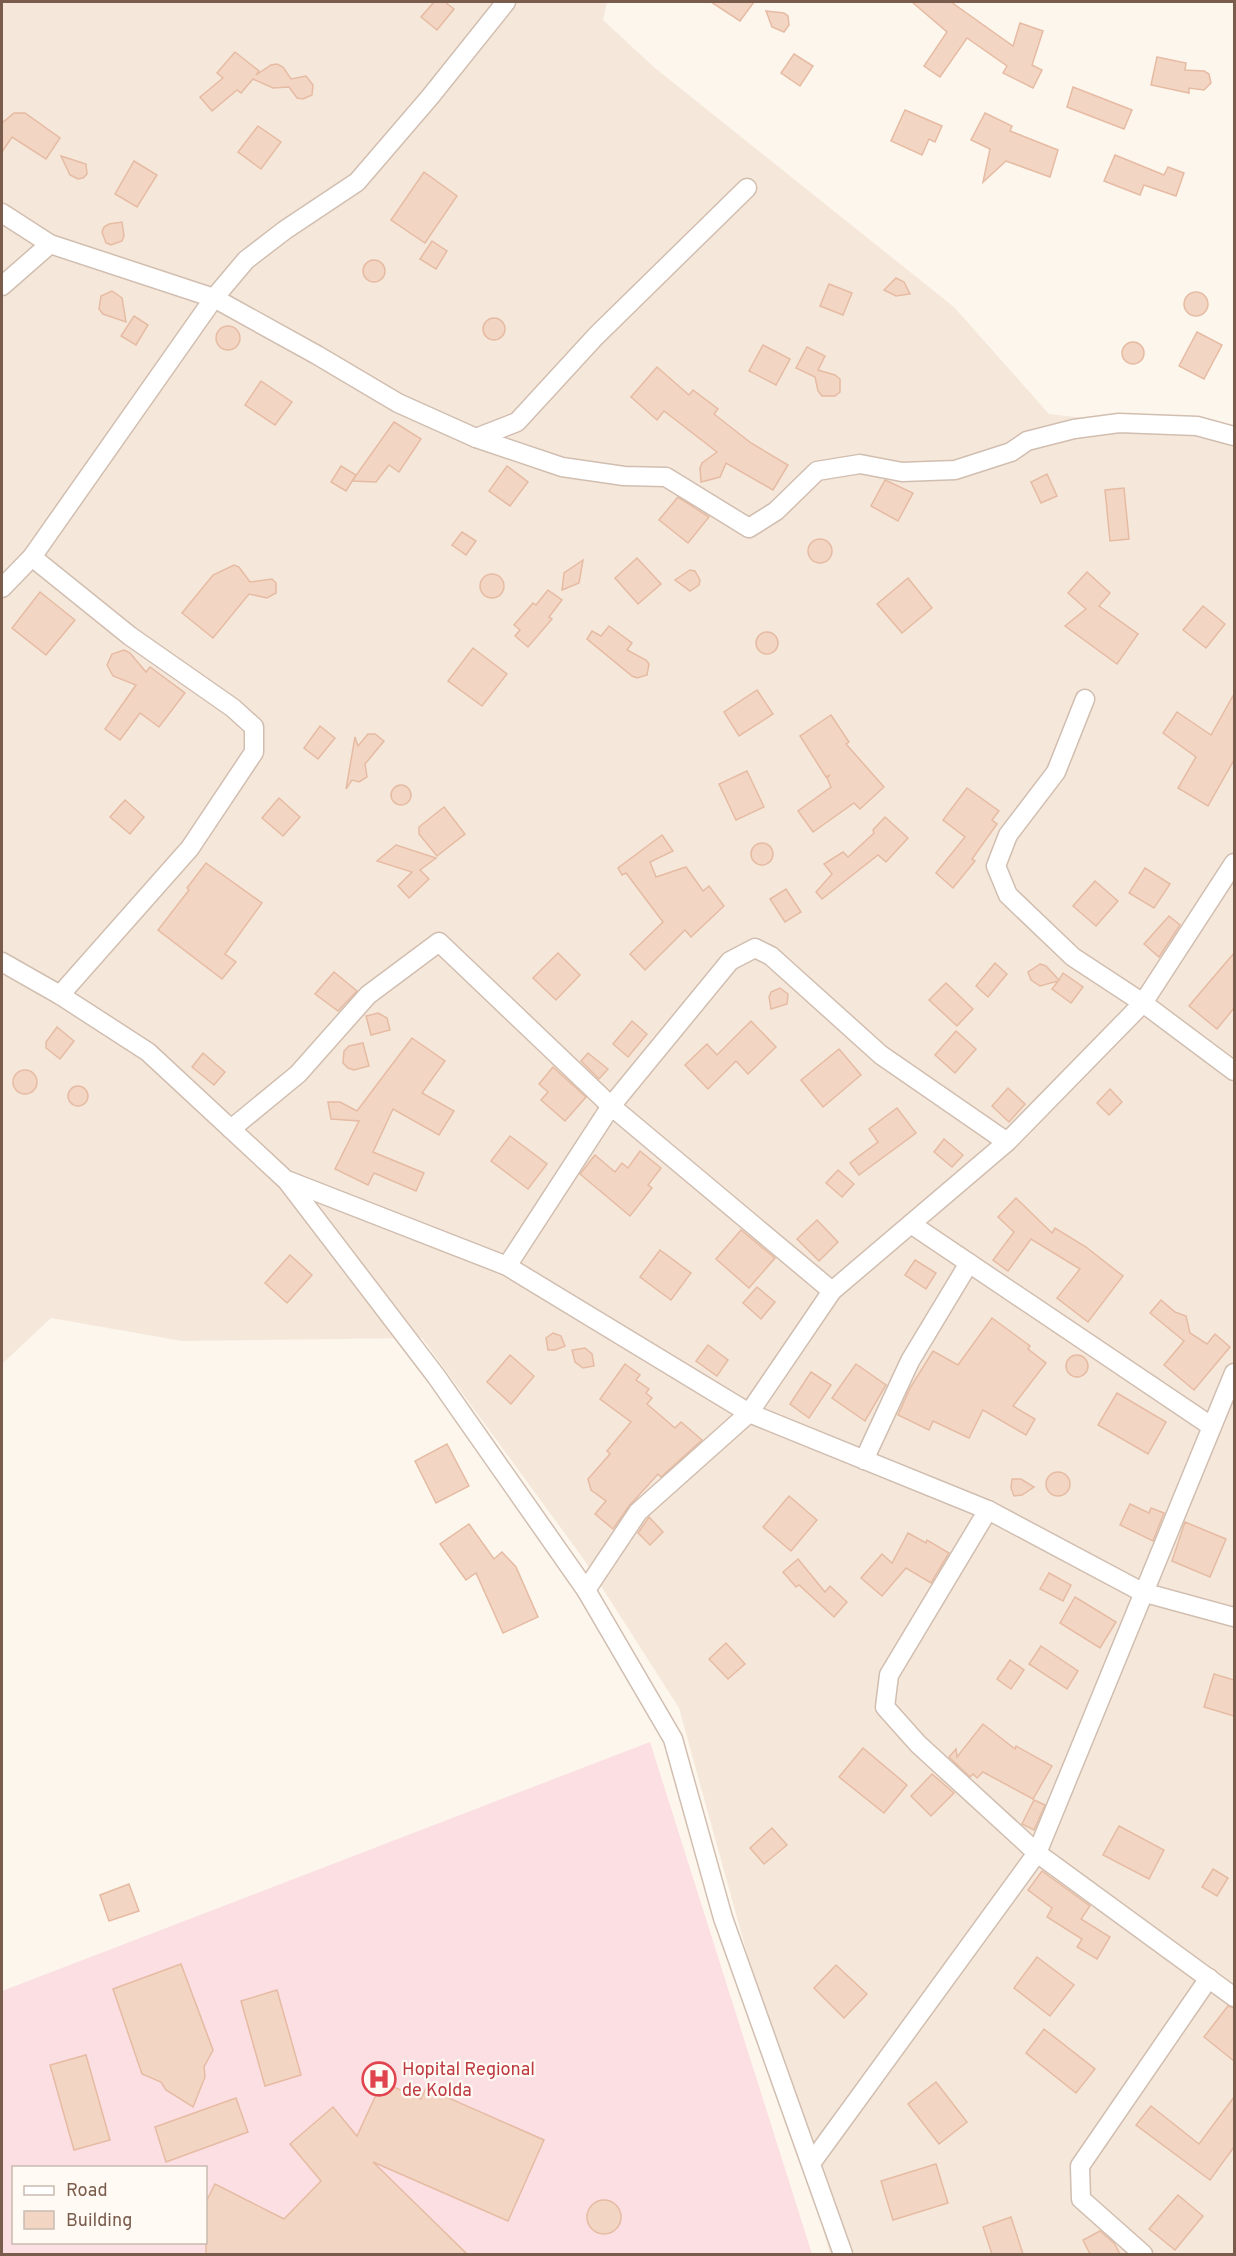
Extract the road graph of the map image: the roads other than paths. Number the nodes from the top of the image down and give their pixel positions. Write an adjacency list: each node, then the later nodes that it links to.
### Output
1 (506, 2): 6 (street)
2 (747, 188): 8 (street)
3 (2, 213): 4 (street)
4 (51, 244): 5 (street); 6 (street)
5 (2, 286)
6 (214, 298): 8 (street); 9 (street)
7 (1234, 436): 8 (street)
8 (476, 438)
9 (32, 557): 10 (street); 14 (street)
10 (2, 588)
11 (1085, 699): 15 (street)
12 (1234, 863): 15 (street)
13 (2, 962): 14 (street)
14 (60, 995): 18 (street)
15 (1143, 1003): 16 (street); 19 (street)
16 (1234, 1071)
17 (611, 1106): 18 (street); 19 (street); 23 (street); 24 (street)
18 (231, 1129): 20 (street)
19 (1007, 1142): 21 (street)
20 (287, 1181): 23 (street); 30 (street)
21 (911, 1224): 22 (street); 24 (street)
22 (969, 1263): 27 (street); 28 (street)
23 (507, 1266): 26 (street)
24 (832, 1291): 26 (street)
25 (1234, 1373): 27 (street)
26 (749, 1413): 28 (street); 30 (street)
27 (1211, 1426): 31 (street)
28 (864, 1460): 29 (street)
29 (988, 1510): 31 (street); 33 (street)
30 (585, 1590): 36 (street)
31 (1142, 1592): 32 (street); 33 (street)
32 (1234, 1617)
33 (1037, 1853): 34 (street); 36 (street)
34 (1209, 1978): 35 (street); 38 (street)
35 (1234, 1997)
36 (812, 2162): 37 (street)
37 (843, 2254)
38 (1143, 2254)

